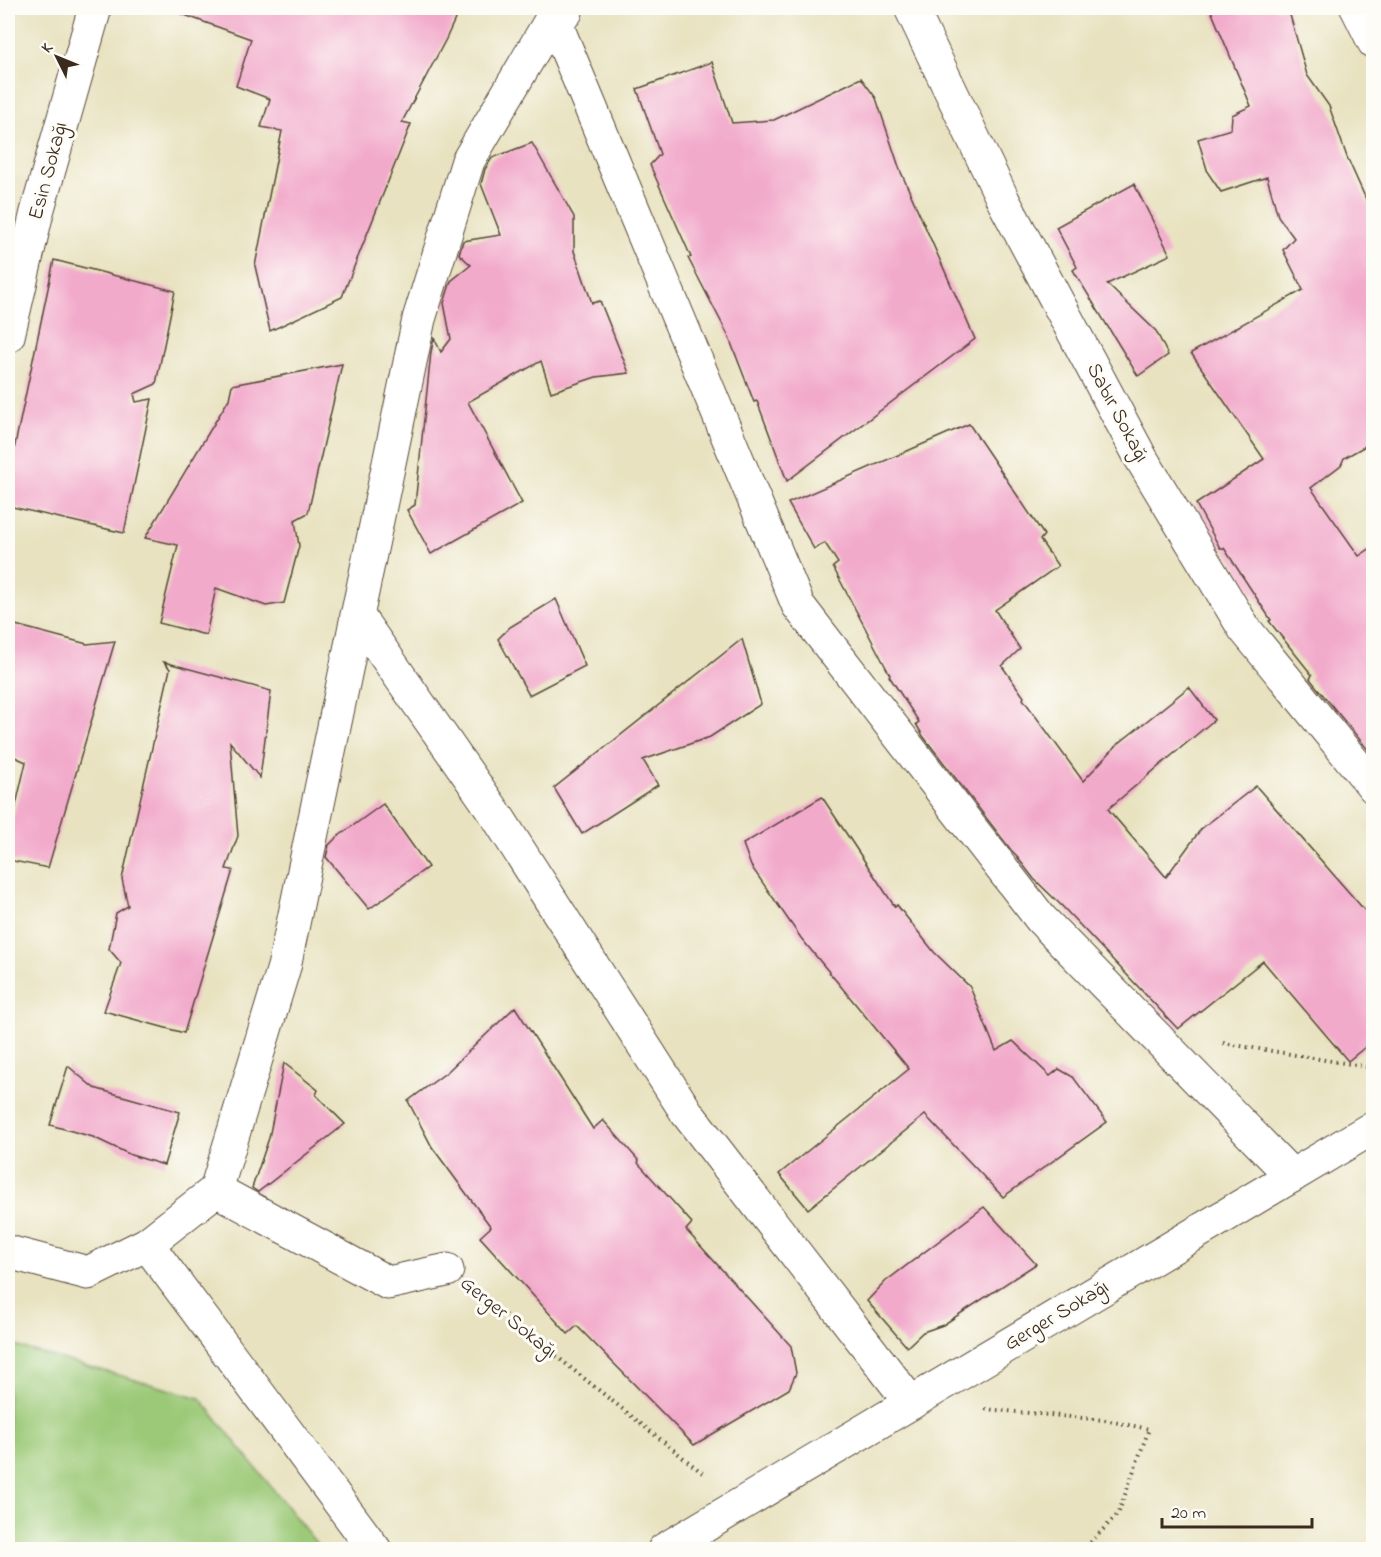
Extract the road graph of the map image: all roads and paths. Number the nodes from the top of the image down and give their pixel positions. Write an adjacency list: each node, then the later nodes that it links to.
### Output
1 (95, 8): 6 (street, Esin Sokağı)
2 (911, 8): 8 (street, Sabır Sokağı)
3 (1357, 8): 5 (street)
4 (563, 11): 7 (street); 12 (street)
5 (1374, 42)
6 (8, 336)
7 (357, 615): 13 (street); 17 (street)
8 (1374, 787)
9 (1220, 1042): 10 (path)
10 (1374, 1068)
11 (1374, 1127): 12 (street, Gerger Sokağı)
12 (1292, 1176): 17 (street, Gerger Sokağı)
13 (216, 1190): 14 (street); 16 (street, Gerger Sokağı)
14 (147, 1244): 15 (street); 20 (street)
15 (8, 1252)
16 (447, 1270): 19 (path, Gerger Sokağı)
17 (911, 1403): 19 (street, Gerger Sokağı)
18 (979, 1409): 22 (path)
19 (741, 1504): 21 (street, Gerger Sokağı)
20 (375, 1550)
21 (664, 1550)
22 (1083, 1550)

